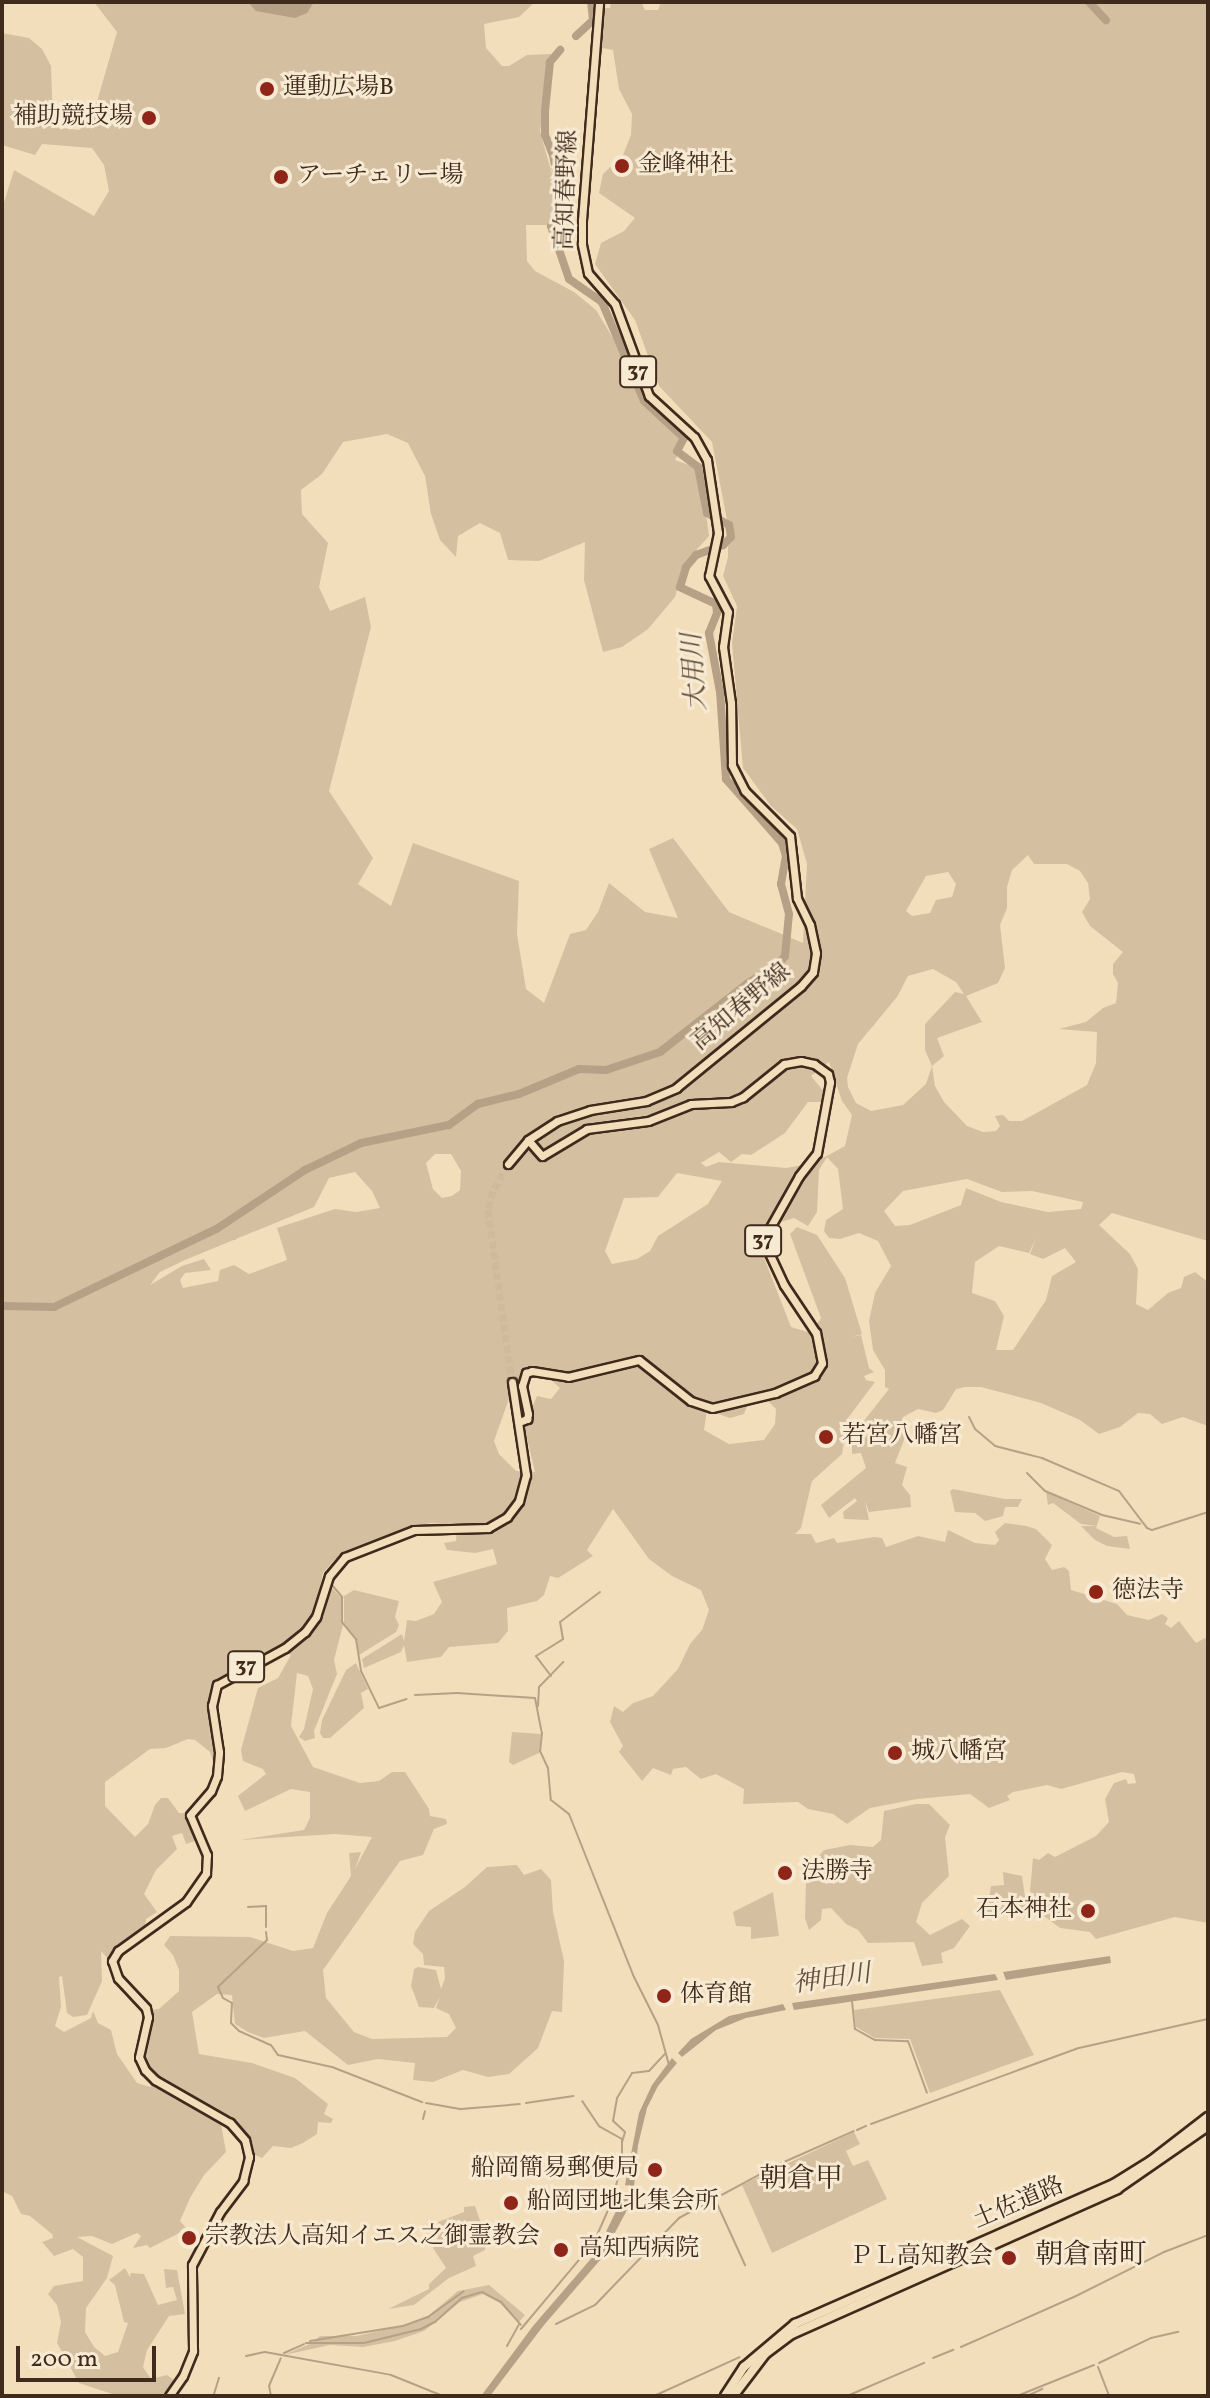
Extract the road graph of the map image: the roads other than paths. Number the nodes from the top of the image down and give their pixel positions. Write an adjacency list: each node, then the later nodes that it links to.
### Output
1 (599, 2): 2 (main road, 高知春野線 / 37)
2 (528, 1140): 3 (main road, 高知春野線 / 37); 5 (main road, 37)
3 (508, 1164)
4 (512, 1382): 5 (main road, 37)
5 (519, 1422): 8 (main road, 37)
6 (1208, 2117): 9 (highway, 土佐道路)
7 (1208, 2126): 10 (highway, 土佐道路)
8 (169, 2396)
9 (725, 2396)
10 (733, 2396)

